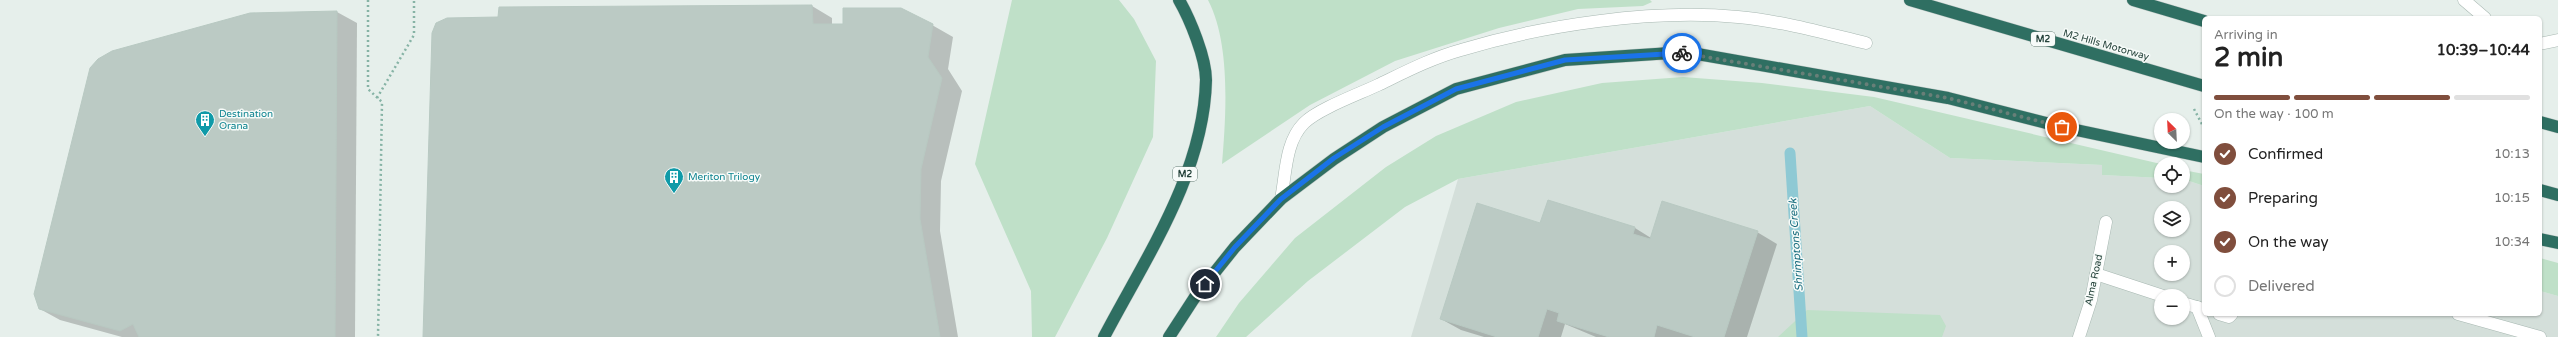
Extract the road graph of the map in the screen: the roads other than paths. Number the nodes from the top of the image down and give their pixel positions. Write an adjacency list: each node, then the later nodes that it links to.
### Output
1 (1179, 0): 26 (highway, M2)
2 (1910, 0): 10 (highway, M2 Hills Motorway / M2)
3 (2133, 0): 6 (highway)
4 (2464, 0): 5 (street)
5 (2483, 16)
6 (2202, 20)
7 (2558, 40): 9 (street)
8 (1866, 43): 16 (street)
9 (2542, 44)
10 (2202, 85)
11 (2542, 123): 12 (highway)
12 (2558, 127)
13 (2202, 157): 16 (highway)
14 (2542, 191): 15 (highway)
15 (2558, 195)
16 (1281, 199): 27 (highway)
17 (2106, 222): 20 (street, Alma Road)
18 (2542, 239): 19 (highway)
19 (2558, 243)
20 (2096, 274): 21 (street); 28 (street, Alma Road)
21 (2154, 293)
22 (2190, 305): 23 (street)
23 (2200, 308)
24 (2202, 316): 29 (street)
25 (2465, 316): 30 (street)
26 (1104, 337)
27 (1169, 337)
28 (2080, 337)
29 (2209, 337)
30 (2540, 337)

